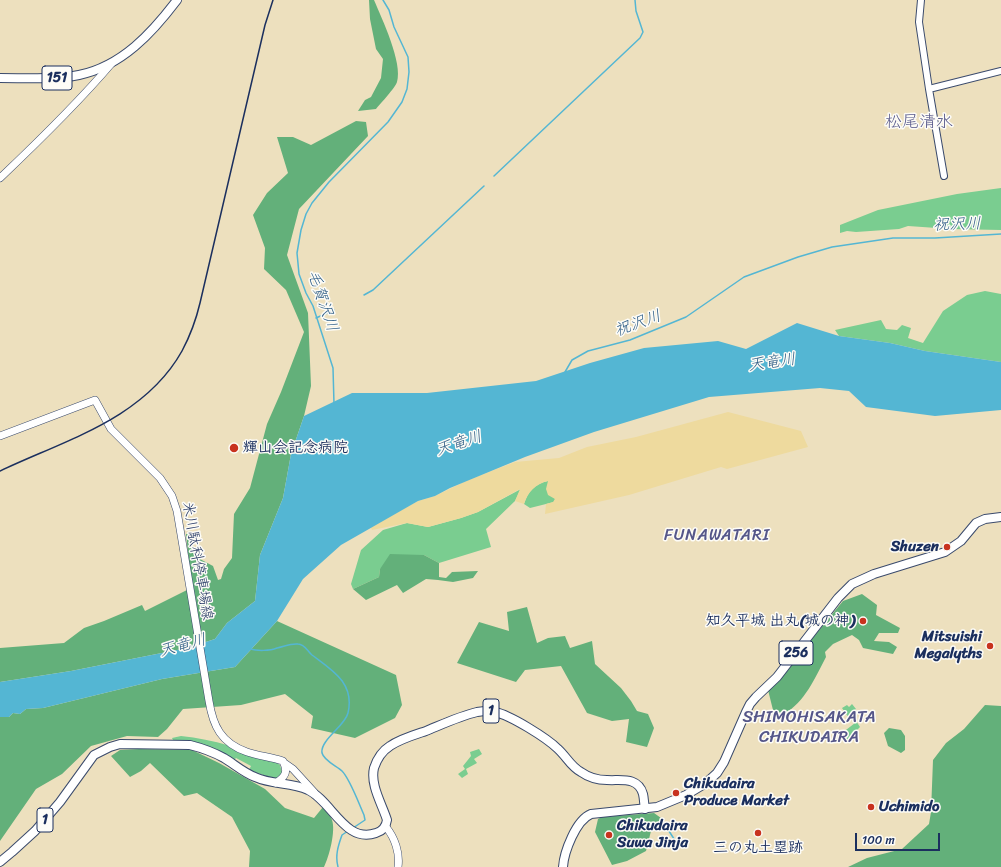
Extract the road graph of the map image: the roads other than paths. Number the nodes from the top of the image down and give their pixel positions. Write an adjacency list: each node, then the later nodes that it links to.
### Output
1 (177, 0): 3 (main road, 151)
2 (921, 0): 6 (street)
3 (112, 63): 5 (main road, 151); 8 (main road)
4 (1001, 71): 6 (street)
5 (0, 78)
6 (929, 90): 7 (street)
7 (944, 176)
8 (0, 178)
9 (0, 436): 11 (main road, 米川駄科停車場線)
10 (1001, 517): 14 (main road, 256)
11 (283, 761): 12 (main road); 13 (main road, 米川駄科停車場線)
12 (276, 783): 13 (main road, 1); 16 (main road, 1)
13 (317, 795): 15 (main road, 1)
14 (645, 809): 15 (main road, 1); 18 (main road, 256)
15 (386, 827): 17 (main road)
16 (0, 862)
17 (398, 867)
18 (563, 867)

